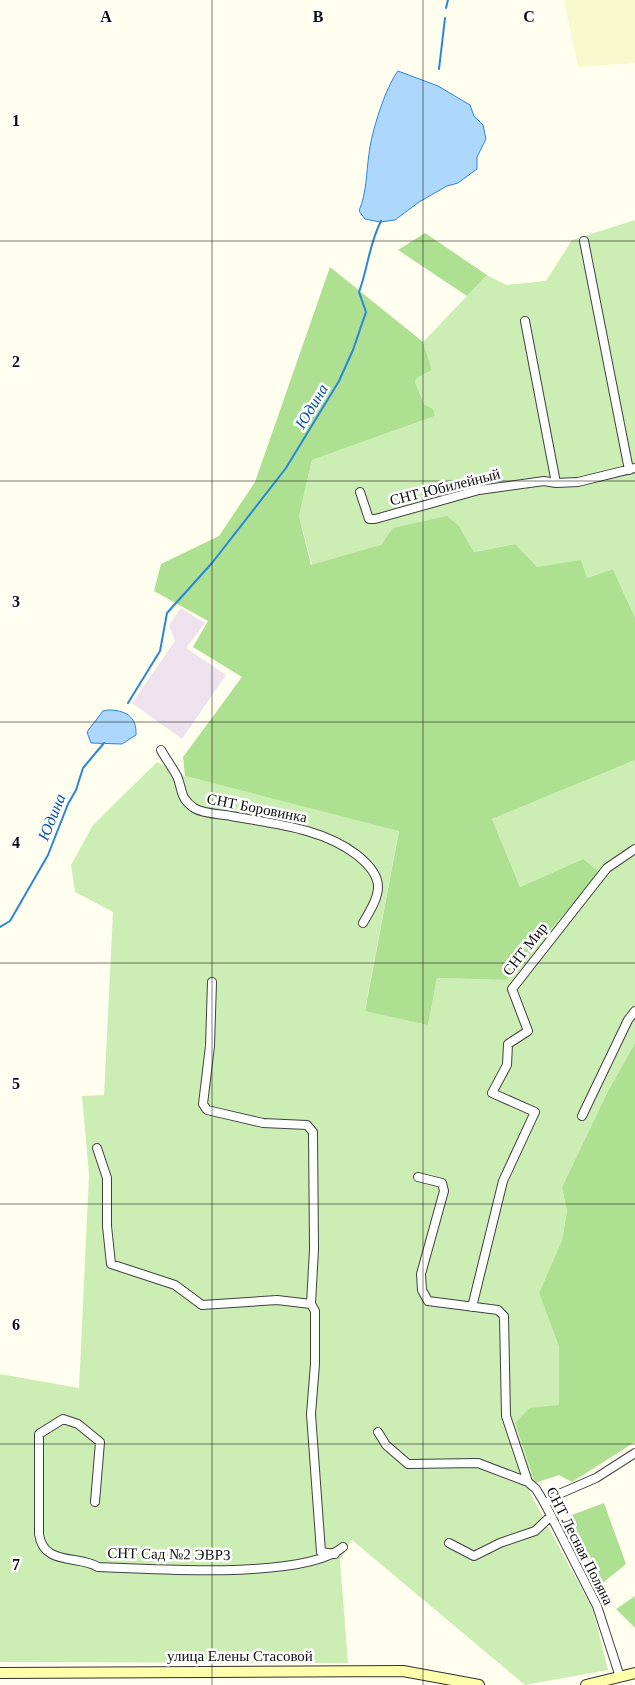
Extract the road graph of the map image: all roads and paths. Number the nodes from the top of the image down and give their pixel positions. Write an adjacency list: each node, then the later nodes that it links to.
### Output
1 (584, 242): 3 (street, СНТ Юбилейный)
2 (525, 322): 4 (street)
3 (632, 469): 4 (street, СНТ Юбилейный)
4 (556, 483): 5 (street, СНТ Юбилейный)
5 (360, 492)
6 (161, 750): 8 (street, СНТ Боровинка)
7 (635, 849): 15 (street, СНТ Мир)
8 (363, 923)
9 (212, 982): 14 (street)
10 (635, 1011): 11 (street)
11 (582, 1116)
12 (98, 1148): 14 (street)
13 (418, 1177): 15 (street, СНТ Лесная Поляна)
14 (311, 1304): 24 (street)
15 (472, 1307): 18 (street, СНТ Лесная Поляна)
16 (378, 1432): 18 (street)
17 (635, 1453): 20 (street)
18 (528, 1482): 20 (street, СНТ Лесная Поляна)
19 (95, 1502): 24 (street, СНТ Сад №2 ЭВРЗ)
20 (545, 1504): 21 (street, СНТ Лесная Поляна)
21 (551, 1516): 22 (street); 27 (street, СНТ Лесная Поляна)
22 (449, 1543)
23 (343, 1547): 24 (street, СНТ Сад №2 ЭВРЗ)
24 (335, 1554)
25 (0, 1672): 28 (main road, улица Елены Стасовой)
26 (635, 1673): 27 (main road)
27 (620, 1677): 29 (main road)
28 (479, 1685)
29 (586, 1685)

